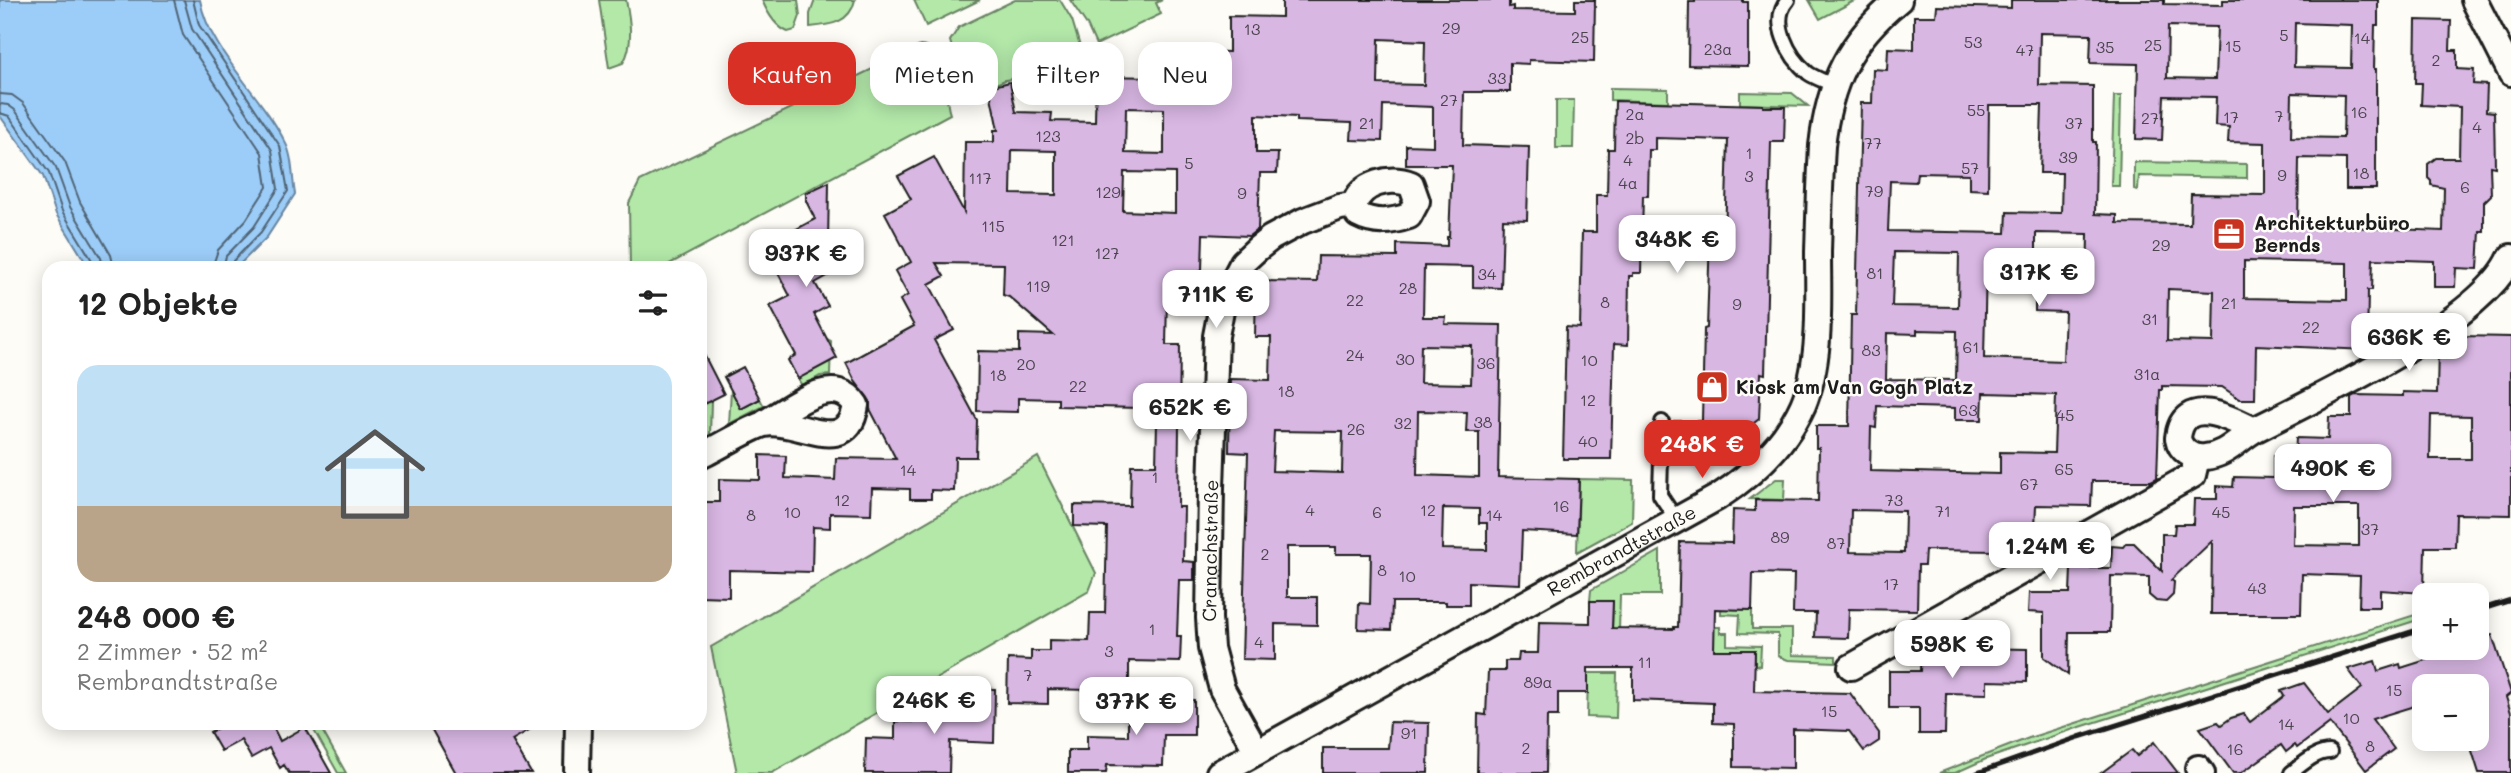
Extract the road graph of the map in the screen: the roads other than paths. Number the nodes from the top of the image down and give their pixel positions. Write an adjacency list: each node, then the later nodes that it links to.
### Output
1 (1788, 0): 5 (lane)
2 (1899, 0): 5 (street, Rembrandtstraße)
3 (2474, 0): 4 (street)
4 (2511, 71)
5 (1833, 85): 13 (street, Rembrandtstraße)
6 (1354, 205): 16 (street, Cranachstraße)
7 (2511, 257): 10 (street)
8 (1662, 422): 13 (lane)
9 (764, 424): 11 (street)
10 (2254, 430): 12 (street); 12 (street)
11 (707, 452)
12 (2197, 458): 14 (street)
13 (1676, 519): 16 (street, Rembrandtstraße)
14 (1851, 667)
15 (578, 730): 18 (street)
16 (1257, 752): 19 (street, Rembrandtstraße)
17 (2330, 752): 20 (lane)
18 (577, 773)
19 (1219, 773)
20 (2291, 773)

